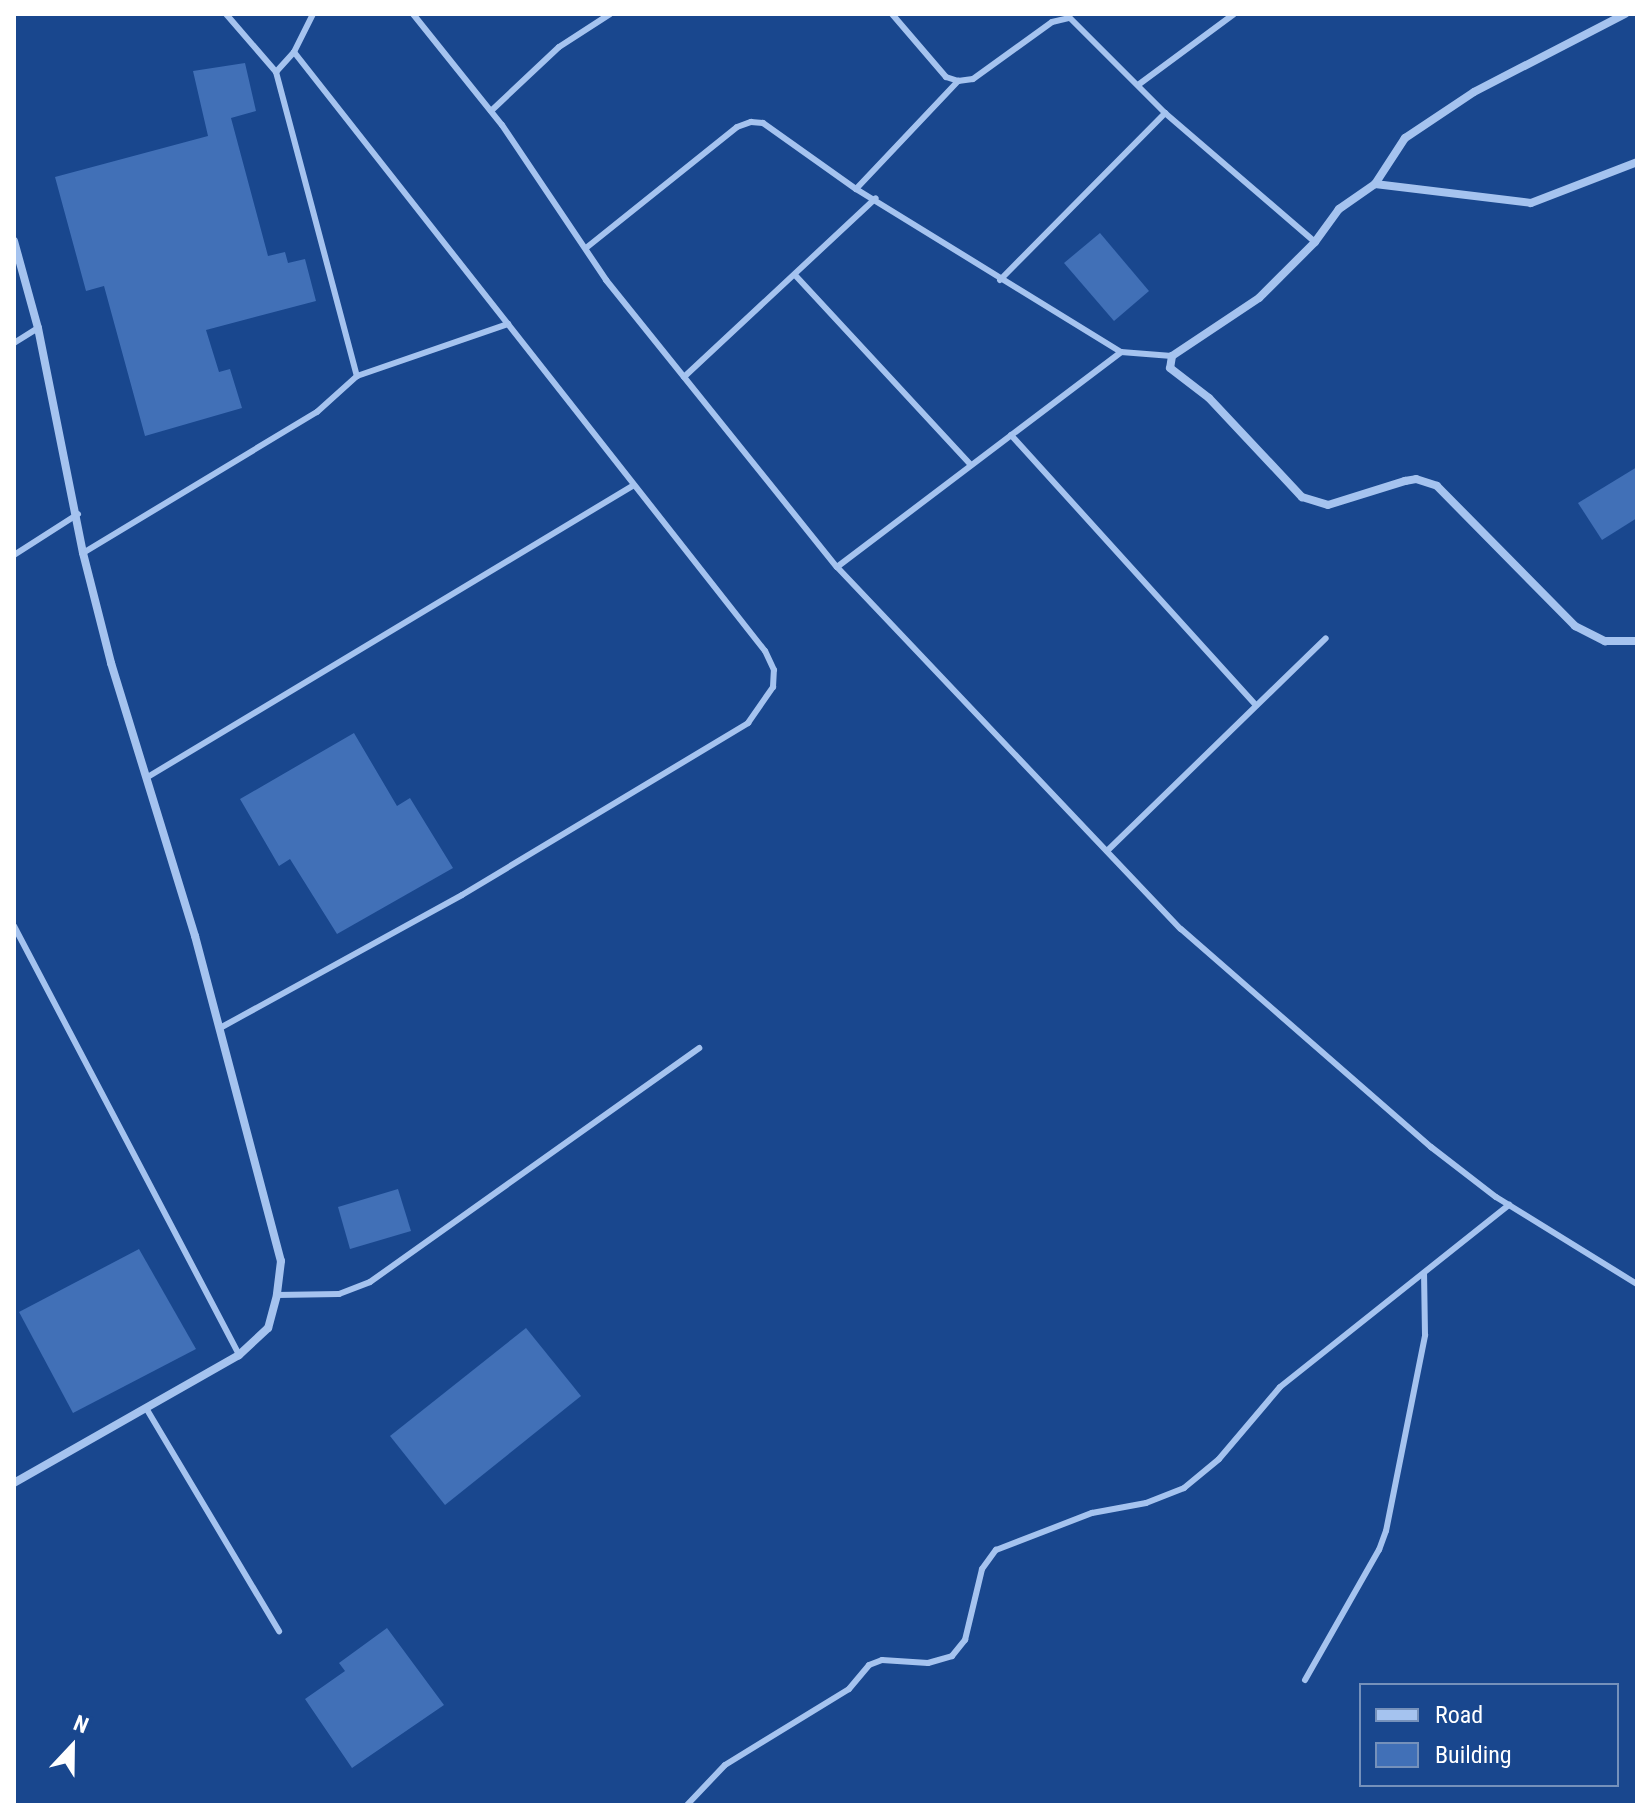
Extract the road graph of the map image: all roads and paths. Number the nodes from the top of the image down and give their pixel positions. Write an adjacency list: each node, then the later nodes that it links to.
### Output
1 (226, 14): 9 (lane)
2 (313, 14): 8 (lane)
3 (413, 14): 12 (lane)
4 (610, 14): 12 (lane)
5 (892, 14): 10 (lane)
6 (1234, 14): 11 (lane)
7 (1625, 14): 15 (street)
8 (294, 52): 9 (lane); 23 (lane)
9 (276, 72): 28 (lane)
10 (958, 81): 11 (lane); 16 (lane)
11 (1138, 85): 13 (lane)
12 (491, 111): 20 (lane)
13 (1165, 113): 19 (lane); 22 (lane)
14 (1637, 162): 15 (street)
15 (1375, 184): 19 (street)
16 (856, 189): 17 (lane); 20 (lane)
17 (876, 198): 21 (lane); 22 (lane)
18 (14, 241): 24 (street)
19 (1315, 242): 27 (street)
20 (586, 248): 29 (lane)
21 (795, 275): 29 (lane); 31 (lane)
22 (1000, 280): 26 (lane)
23 (508, 324): 28 (lane); 32 (lane)
24 (38, 328): 25 (lane); 33 (street)
25 (14, 343)
26 (1121, 352): 27 (lane); 30 (lane)
27 (1172, 356): 38 (street)
28 (357, 376): 34 (lane)
29 (684, 377): 36 (lane)
30 (1011, 435): 31 (lane); 39 (lane)
31 (971, 465): 36 (lane)
32 (634, 485): 40 (lane); 43 (lane)
33 (78, 514): 34 (street); 35 (lane)
34 (83, 553): 40 (street)
35 (14, 555)
36 (837, 567): 41 (lane)
37 (1326, 638): 39 (lane)
38 (1637, 641)
39 (1256, 705): 41 (lane)
40 (146, 778): 43 (street)
41 (1107, 851): 45 (lane)
42 (14, 926): 49 (lane)
43 (220, 1028): 48 (street)
44 (699, 1048): 48 (lane)
45 (1509, 1205): 46 (lane); 47 (lane)
46 (1424, 1273): 53 (lane); 54 (lane)
47 (1637, 1284)
48 (277, 1295): 49 (street)
49 (239, 1355): 50 (street)
50 (146, 1408): 51 (street); 52 (lane)
51 (14, 1483)
52 (279, 1631)
53 (1305, 1680)
54 (687, 1805)

